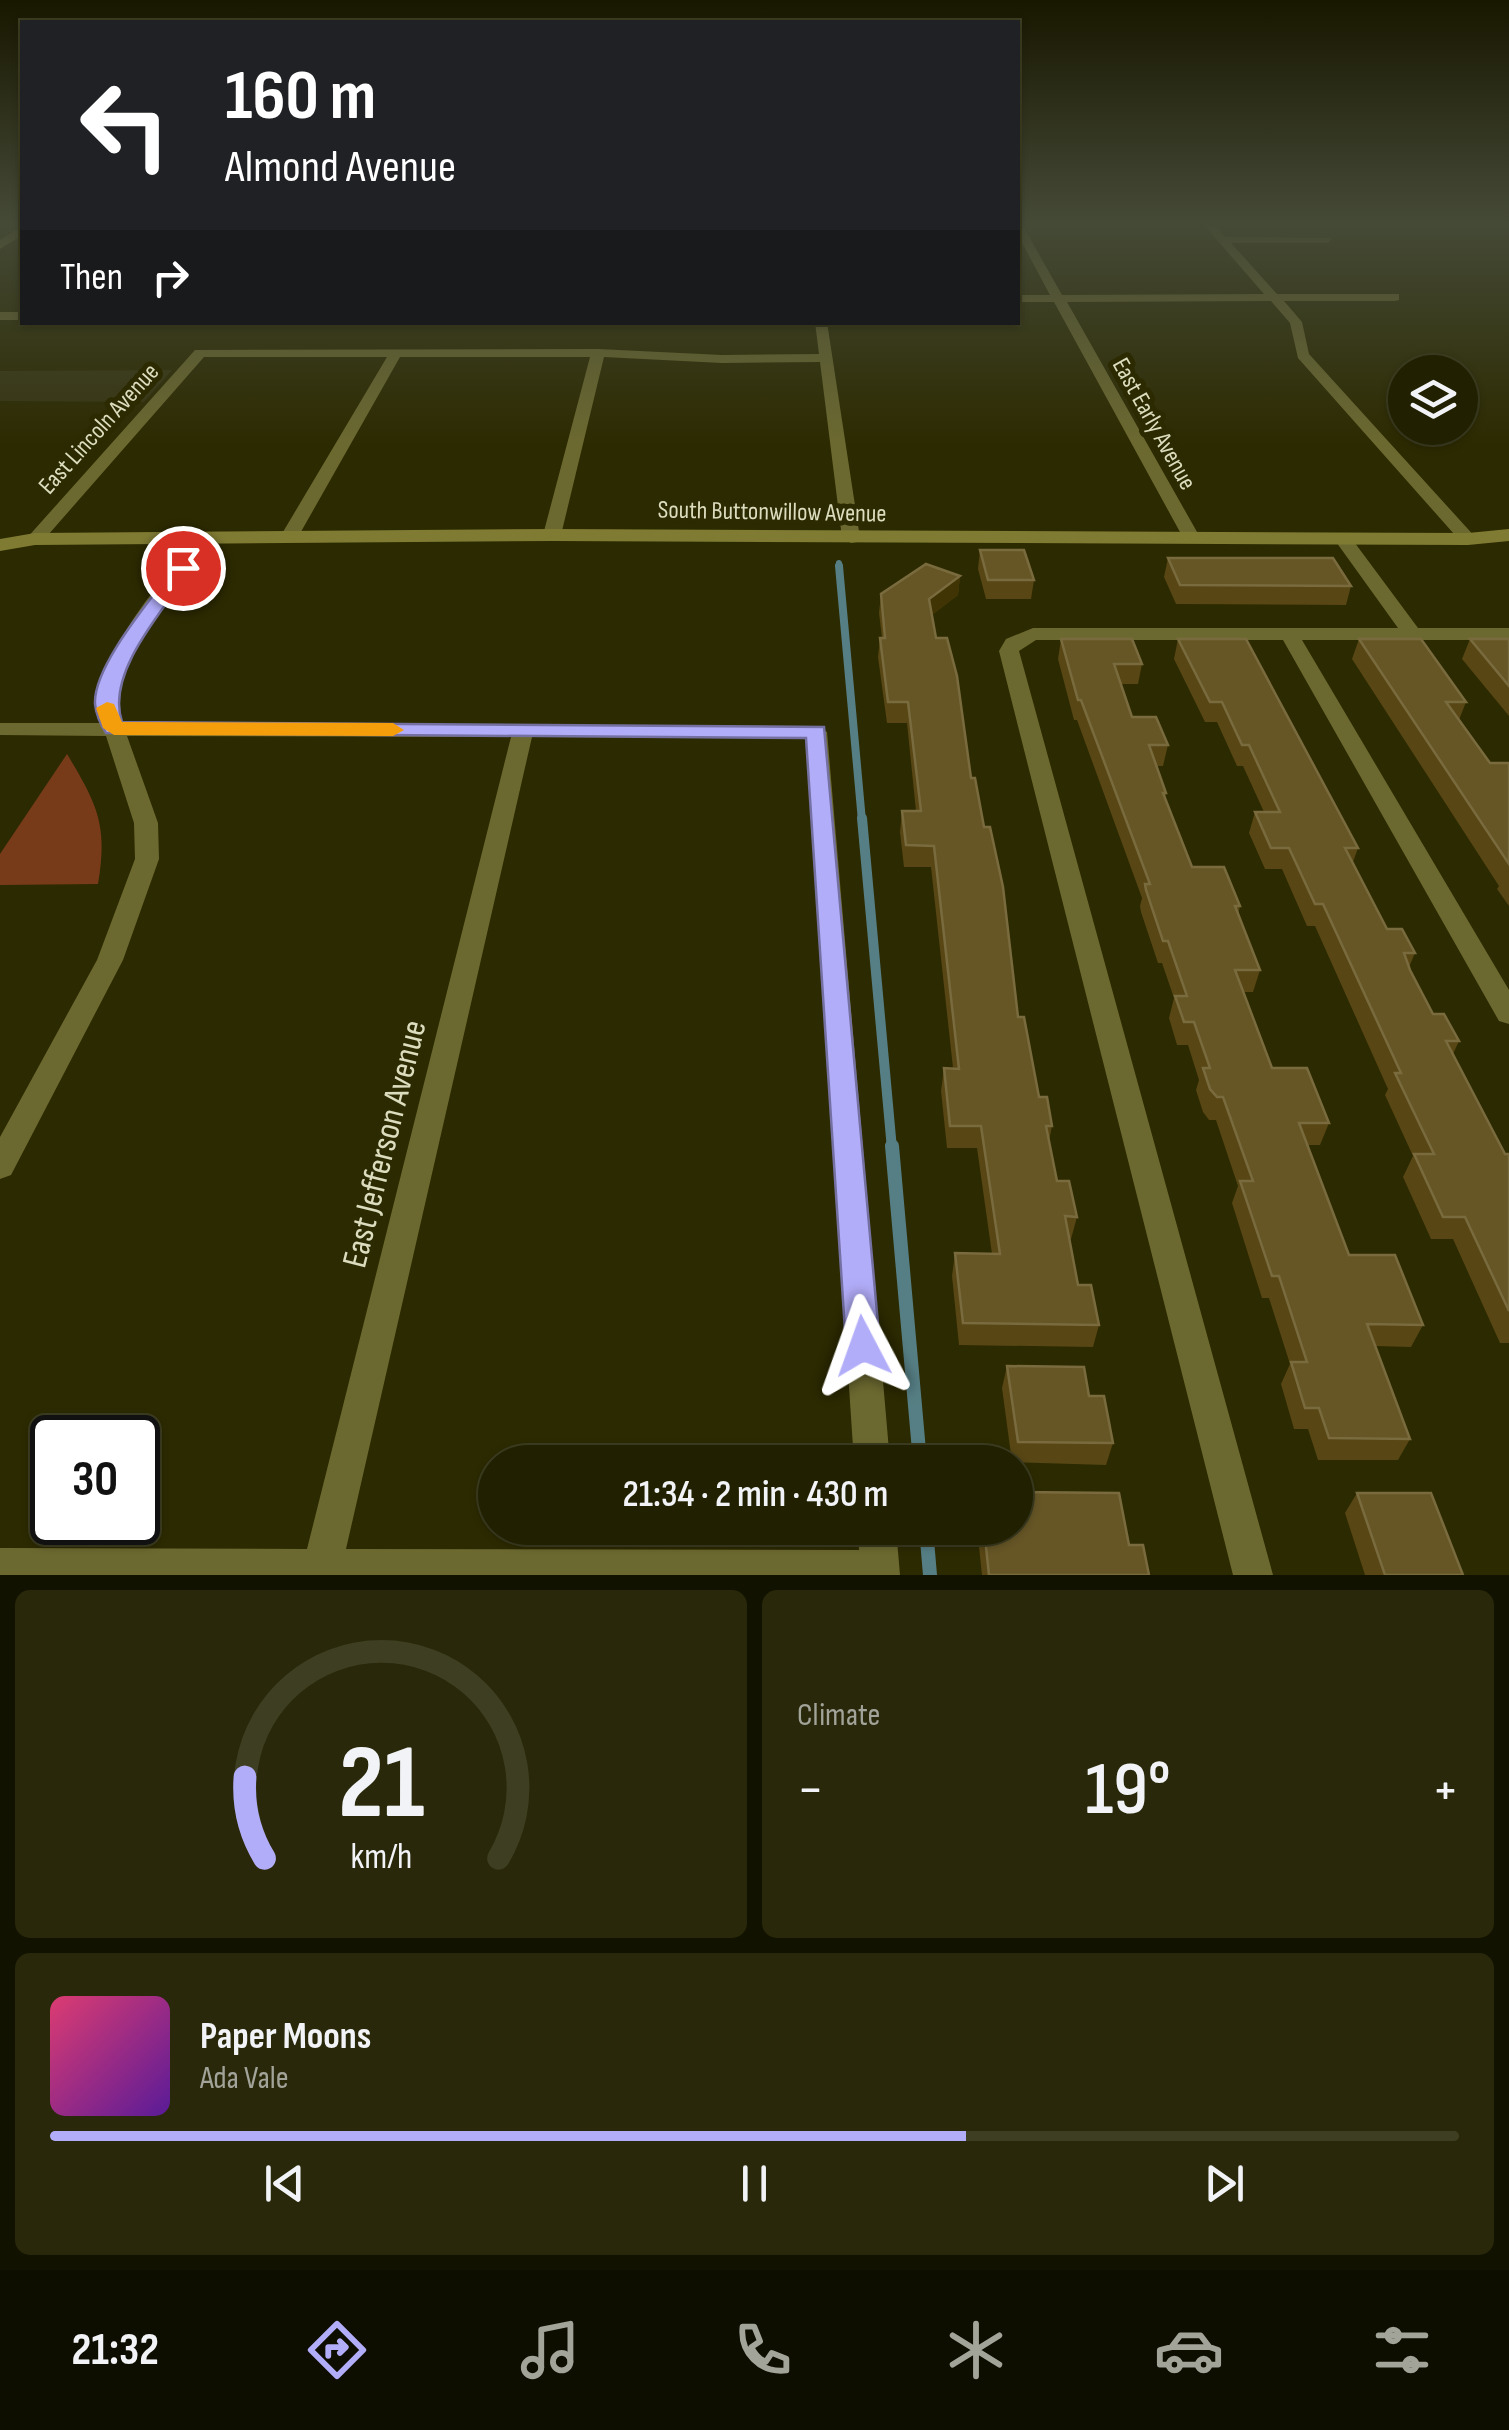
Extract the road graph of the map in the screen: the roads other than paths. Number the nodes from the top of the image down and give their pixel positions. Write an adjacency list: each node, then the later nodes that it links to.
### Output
1 (1054, 298): 14 (street, East Early Avenue)
2 (1276, 298): 16 (street)
3 (821, 325): 6 (street)
4 (396, 353): 5 (street); 10 (street); 13 (street, East Lincoln Avenue)
5 (598, 353): 6 (street); 8 (street)
6 (825, 358): 12 (street)
7 (0, 534): 13 (street, South Buttonwillow Avenue)
8 (552, 534): 10 (street, South Buttonwillow Avenue); 12 (street, South Buttonwillow Avenue)
9 (1509, 535): 16 (street, South Buttonwillow Avenue)
10 (290, 537): 11 (street, South Buttonwillow Avenue)
11 (203, 538): 13 (street, South Buttonwillow Avenue); 21 (street)
12 (851, 538): 14 (street, South Buttonwillow Avenue)
13 (35, 539): 17 (street, South Buttonwillow Avenue)
14 (1192, 539): 15 (street, South Buttonwillow Avenue)
15 (1344, 539): 16 (street, South Buttonwillow Avenue); 19 (street)
16 (1468, 539)
17 (0, 544)
18 (1288, 634): 19 (street); 24 (street); 31 (street)
19 (1412, 634): 20 (street)
20 (1509, 634)
21 (114, 728): 22 (street); 23 (street); 25 (street)
22 (0, 729)
23 (523, 730): 26 (street); 29 (street, East Jefferson Avenue)
24 (1509, 1014)
25 (0, 1166)
26 (871, 1445)
27 (878, 1545): 30 (street)
28 (0, 1568): 29 (street)
29 (321, 1571): 30 (street)
30 (880, 1572)
31 (1253, 1575)

